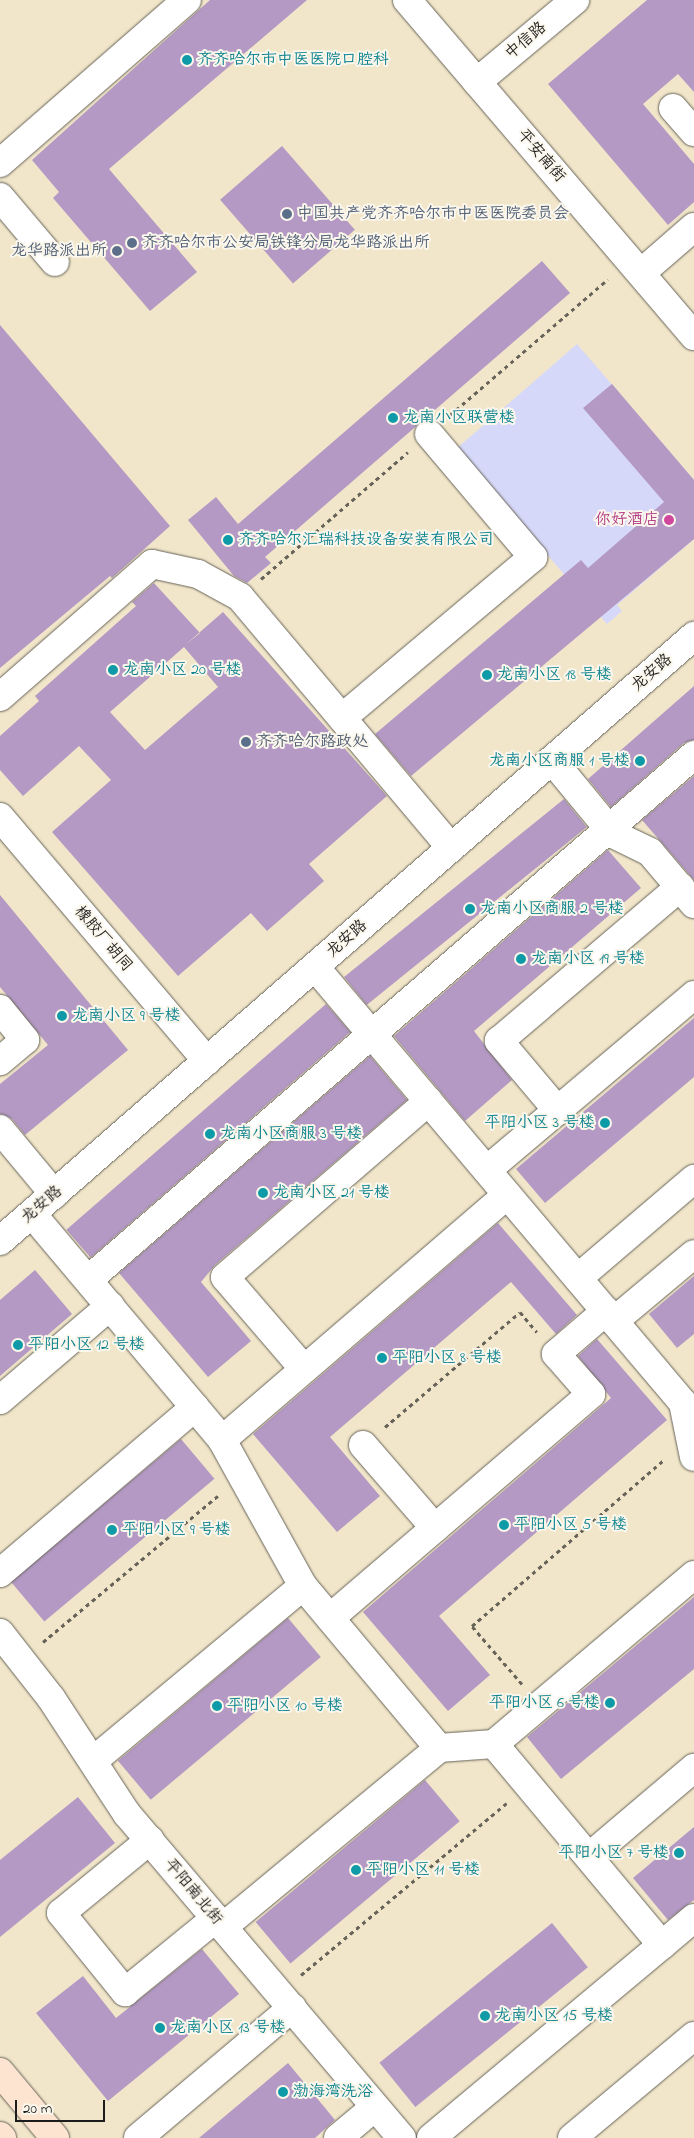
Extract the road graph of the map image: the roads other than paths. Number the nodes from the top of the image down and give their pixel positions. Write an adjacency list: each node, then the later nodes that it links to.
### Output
1 (187, 0): 7 (street)
2 (407, 0): 4 (street, 平安南街)
3 (575, 0): 4 (street, 中信路)
4 (477, 82): 11 (street, 平安南街)
5 (673, 108): 6 (street)
6 (694, 132)
7 (0, 163)
8 (0, 197): 10 (street)
9 (694, 227): 11 (street)
10 (55, 262)
11 (641, 273): 12 (street, 平安南街)
12 (694, 336)
13 (429, 434): 16 (street)
14 (694, 636): 18 (street, 龙安路)
15 (0, 697): 16 (street)
16 (342, 718): 21 (street)
17 (694, 755): 20 (street)
18 (552, 760): 20 (street); 21 (street, 龙安路)
19 (0, 817): 28 (street, 橡胶厂胡同)
20 (608, 829): 22 (street); 26 (street)
21 (451, 848): 23 (street, 龙安路)
22 (687, 896): 30 (street)
23 (315, 966): 26 (street); 28 (street, 龙安路)
24 (694, 995): 30 (street)
25 (0, 1009): 27 (street)
26 (372, 1034): 29 (street); 40 (street)
27 (0, 1061)
28 (207, 1061): 34 (street, 龙安路)
29 (429, 1101): 32 (street); 43 (street)
30 (558, 1110): 32 (street)
31 (0, 1129): 34 (street)
32 (487, 1170): 35 (street)
33 (694, 1179): 39 (street)
34 (54, 1194): 36 (street, 龙安路)
35 (507, 1194): 39 (street); 43 (street)
36 (32, 1214): 37 (street, 龙安路); 40 (street)
37 (0, 1241)
38 (694, 1254): 42 (street)
39 (578, 1278): 42 (street)
40 (88, 1280): 41 (street)
41 (110, 1306): 44 (street); 45 (street)
42 (610, 1316): 48 (street); 49 (street)
43 (304, 1369): 46 (street)
44 (0, 1400)
45 (195, 1408): 46 (street); 50 (street)
46 (222, 1440): 52 (street)
47 (363, 1445): 49 (street)
48 (692, 1447)
49 (435, 1528): 53 (street)
50 (0, 1573)
51 (694, 1575): 55 (street)
52 (303, 1586): 53 (street); 57 (street)
53 (330, 1618): 56 (street)
54 (0, 1633): 57 (street, 平阳南北街)
55 (494, 1744): 56 (street); 60 (street)
56 (439, 1748): 62 (street)
57 (93, 1761): 59 (street, 平阳南北街)
58 (694, 1768): 60 (street)
59 (150, 1840): 62 (street, 平阳南北街); 62 (street)
60 (589, 1857): 63 (street)
61 (694, 1918): 63 (street)
62 (219, 1923): 64 (street, 平阳南北街)
63 (662, 1944): 72 (street)
64 (285, 2001): 67 (street, 平阳南北街); 69 (street)
65 (694, 2036): 73 (street)
66 (0, 2072): 68 (main road)
67 (375, 2107): 70 (street); 71 (street, 平阳南北街)
68 (55, 2138)
69 (138, 2138)
70 (338, 2138)
71 (402, 2138)
72 (430, 2138)
73 (572, 2138)

